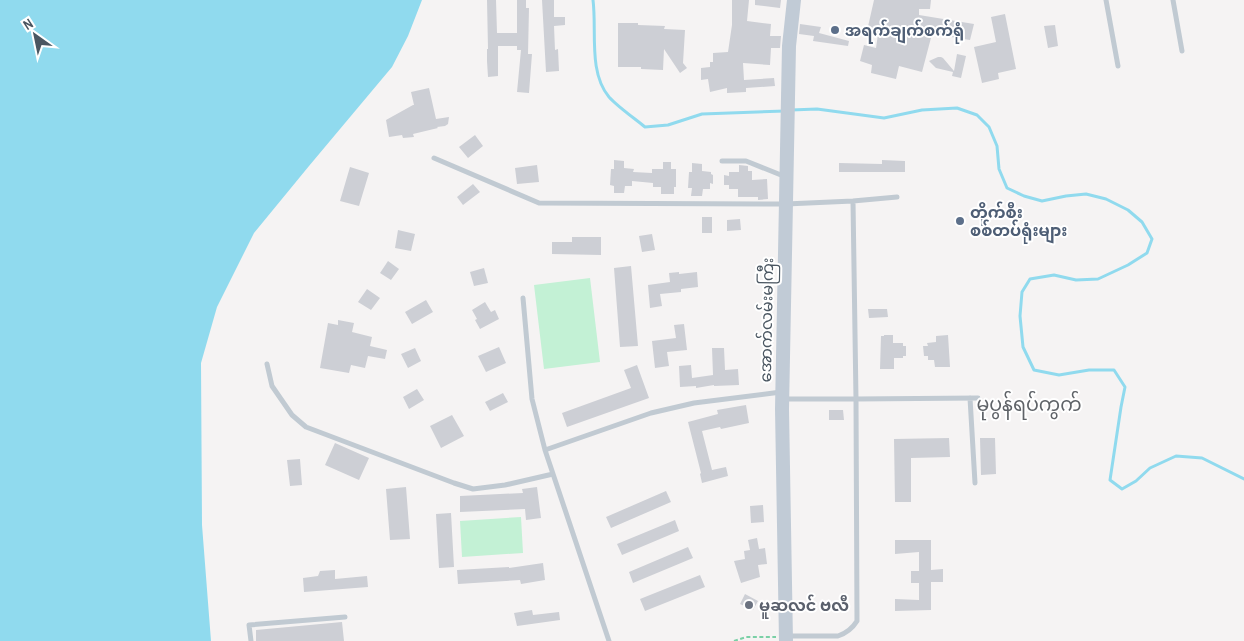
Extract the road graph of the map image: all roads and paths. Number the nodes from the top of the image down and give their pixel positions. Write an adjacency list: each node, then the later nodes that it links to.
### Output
1 (794, 0): 8 (main road, အောက်လမ်းမကြီး)
2 (1106, 0): 5 (lane)
3 (1173, 0): 4 (lane)
4 (1182, 51)
5 (1118, 66)
6 (434, 158): 11 (lane)
7 (722, 161): 8 (lane)
8 (786, 177): 11 (main road, အောက်လမ်းမကြီး)
9 (897, 197): 10 (lane)
10 (852, 201): 11 (lane); 17 (lane)
11 (786, 204): 14 (main road, အောက်လမ်းမကြီး)
12 (523, 298): 18 (lane)
13 (268, 364): 19 (lane)
14 (782, 395): 17 (lane); 18 (lane); 23 (main road, အောက်လမ်းမကြီး)
15 (970, 398): 16 (lane); 17 (lane); 20 (lane)
16 (978, 398)
17 (856, 399): 22 (lane)
18 (545, 450): 19 (lane)
19 (553, 474): 25 (lane)
20 (975, 483)
21 (345, 617): 24 (lane)
22 (842, 638): 23 (lane)
23 (786, 639): 26 (path)
24 (250, 641)
25 (609, 641)
26 (734, 641)

